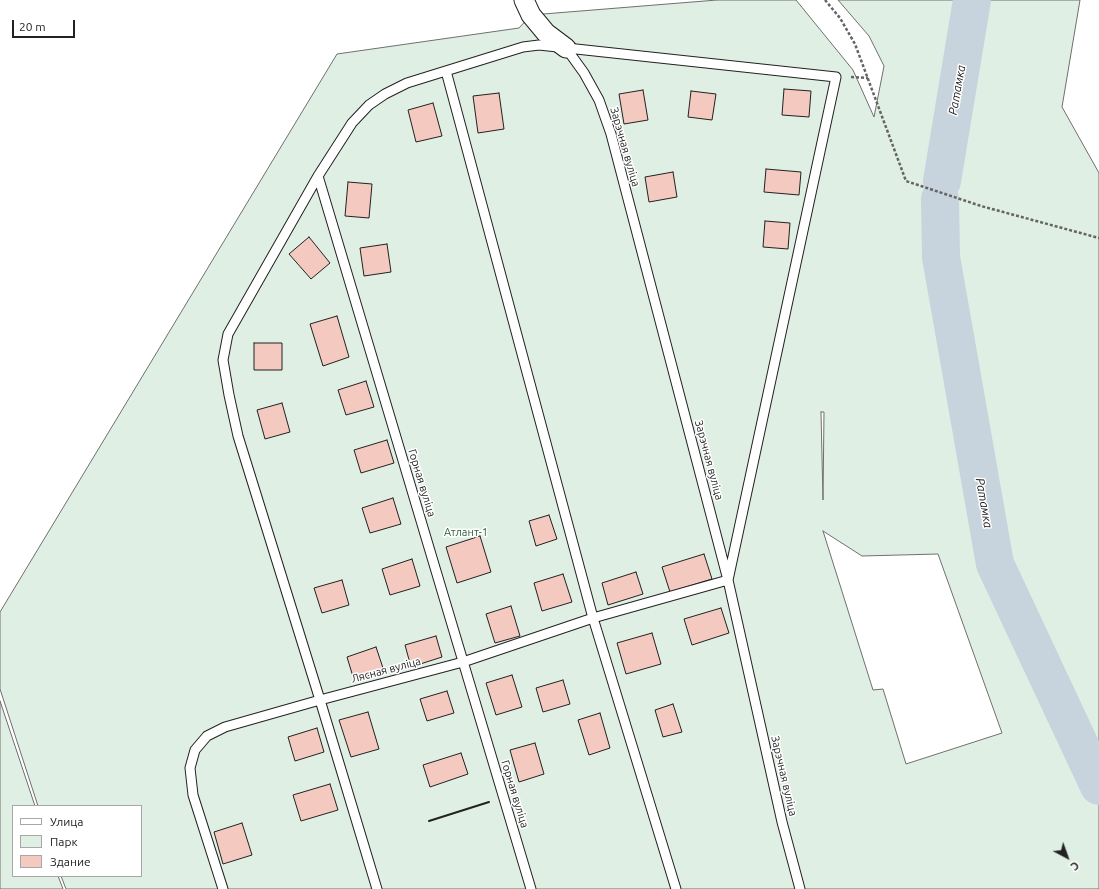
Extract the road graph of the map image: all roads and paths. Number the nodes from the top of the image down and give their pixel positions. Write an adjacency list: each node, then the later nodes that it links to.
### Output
1 (524, 0): 3 (street)
2 (825, 0): 6 (path)
3 (566, 48): 4 (lane); 7 (lane, Зарэчная вуліца); 7 (lane)
4 (446, 70): 5 (lane); 8 (lane)
5 (318, 176): 9 (lane, Горная вуліца); 10 (lane)
6 (1099, 238)
7 (728, 580): 8 (lane, Лясная вуліца); 15 (lane, Зарэчная вуліца)
8 (593, 618): 9 (lane, Лясная вуліца); 14 (lane)
9 (463, 662): 10 (lane, Лясная вуліца); 13 (lane, Горная вуліца)
10 (320, 700): 11 (lane, Лясная вуліца); 12 (lane)
11 (223, 889)
12 (377, 889)
13 (531, 889)
14 (676, 889)
15 (800, 889)

